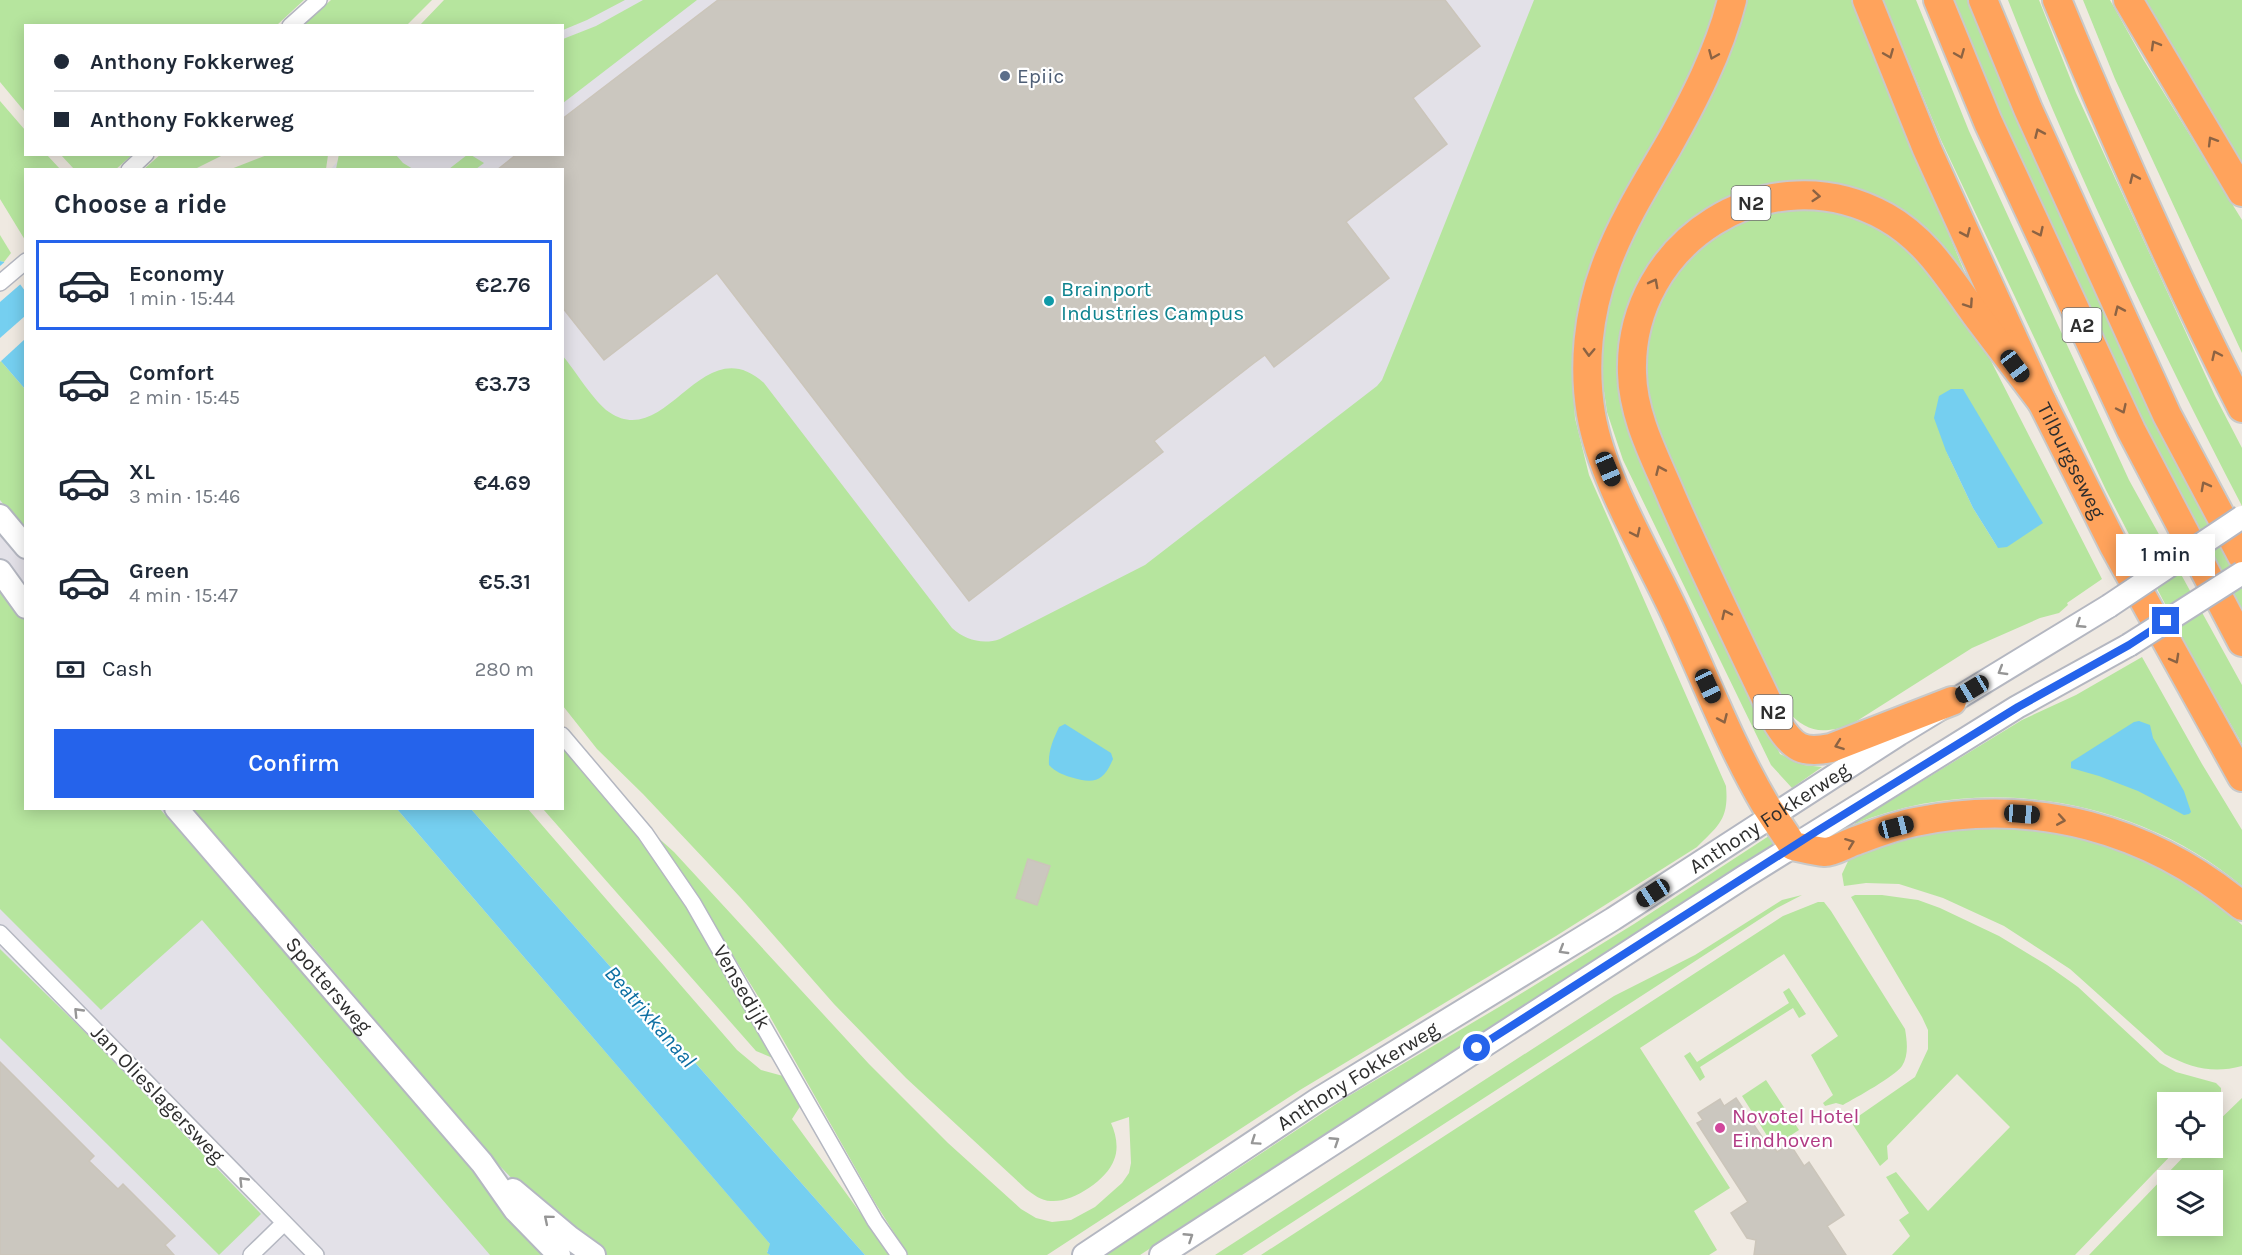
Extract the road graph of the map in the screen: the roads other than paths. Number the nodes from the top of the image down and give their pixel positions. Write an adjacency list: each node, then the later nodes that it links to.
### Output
1 (319, 0): 8 (street)
2 (1732, 0): 28 (highway, N2, one-way to 28)
3 (1867, 0): 14 (highway, Tilburgseweg / N2, one-way to 14)
4 (1938, 0): 23 (highway, A2, one-way to 23)
5 (1983, 0): 19 (highway, A2, one-way to 5)
6 (2057, 0): 15 (highway, one-way to 6)
7 (2128, 0): 11 (highway, one-way to 7)
8 (292, 24)
9 (144, 156): 10 (street)
10 (131, 168)
11 (2242, 192)
12 (24, 263): 13 (street)
13 (0, 284)
14 (2042, 402): 24 (highway, N2, one-way to 14); 26 (highway, Tilburgseweg / N2, one-way to 26)
15 (2242, 408)
16 (0, 516): 18 (main road)
17 (2242, 517): 24 (main road, Anthony Fokkerweg, one-way to 24, bridge)
18 (24, 545)
19 (2242, 556)
20 (0, 571): 22 (main road)
21 (2242, 573): 29 (main road, Anthony Fokkerweg, bridge)
22 (24, 604)
23 (2242, 642)
24 (1952, 701): 28 (main road, Anthony Fokkerweg)
25 (564, 737): 38 (street, Vensedijk)
26 (2242, 777)
27 (178, 810): 32 (main road, Spottersweg)
28 (1773, 815): 29 (highway); 39 (main road, Anthony Fokkerweg, one-way to 39)
29 (1794, 846): 30 (highway, one-way to 30); 40 (main road, Anthony Fokkerweg, one-way to 29)
30 (2242, 906)
31 (0, 933): 33 (street, Jan Olieslagersweg, one-way to 31)
32 (482, 1163): 36 (main road, Spottersweg); 37 (main road, Spottersweg, one-way to 32)
33 (284, 1223): 34 (street); 35 (street, Jan Olieslagersweg)
34 (251, 1255)
35 (316, 1255)
36 (560, 1255)
37 (594, 1255)
38 (899, 1255)
39 (1084, 1255)
40 (1161, 1255)

